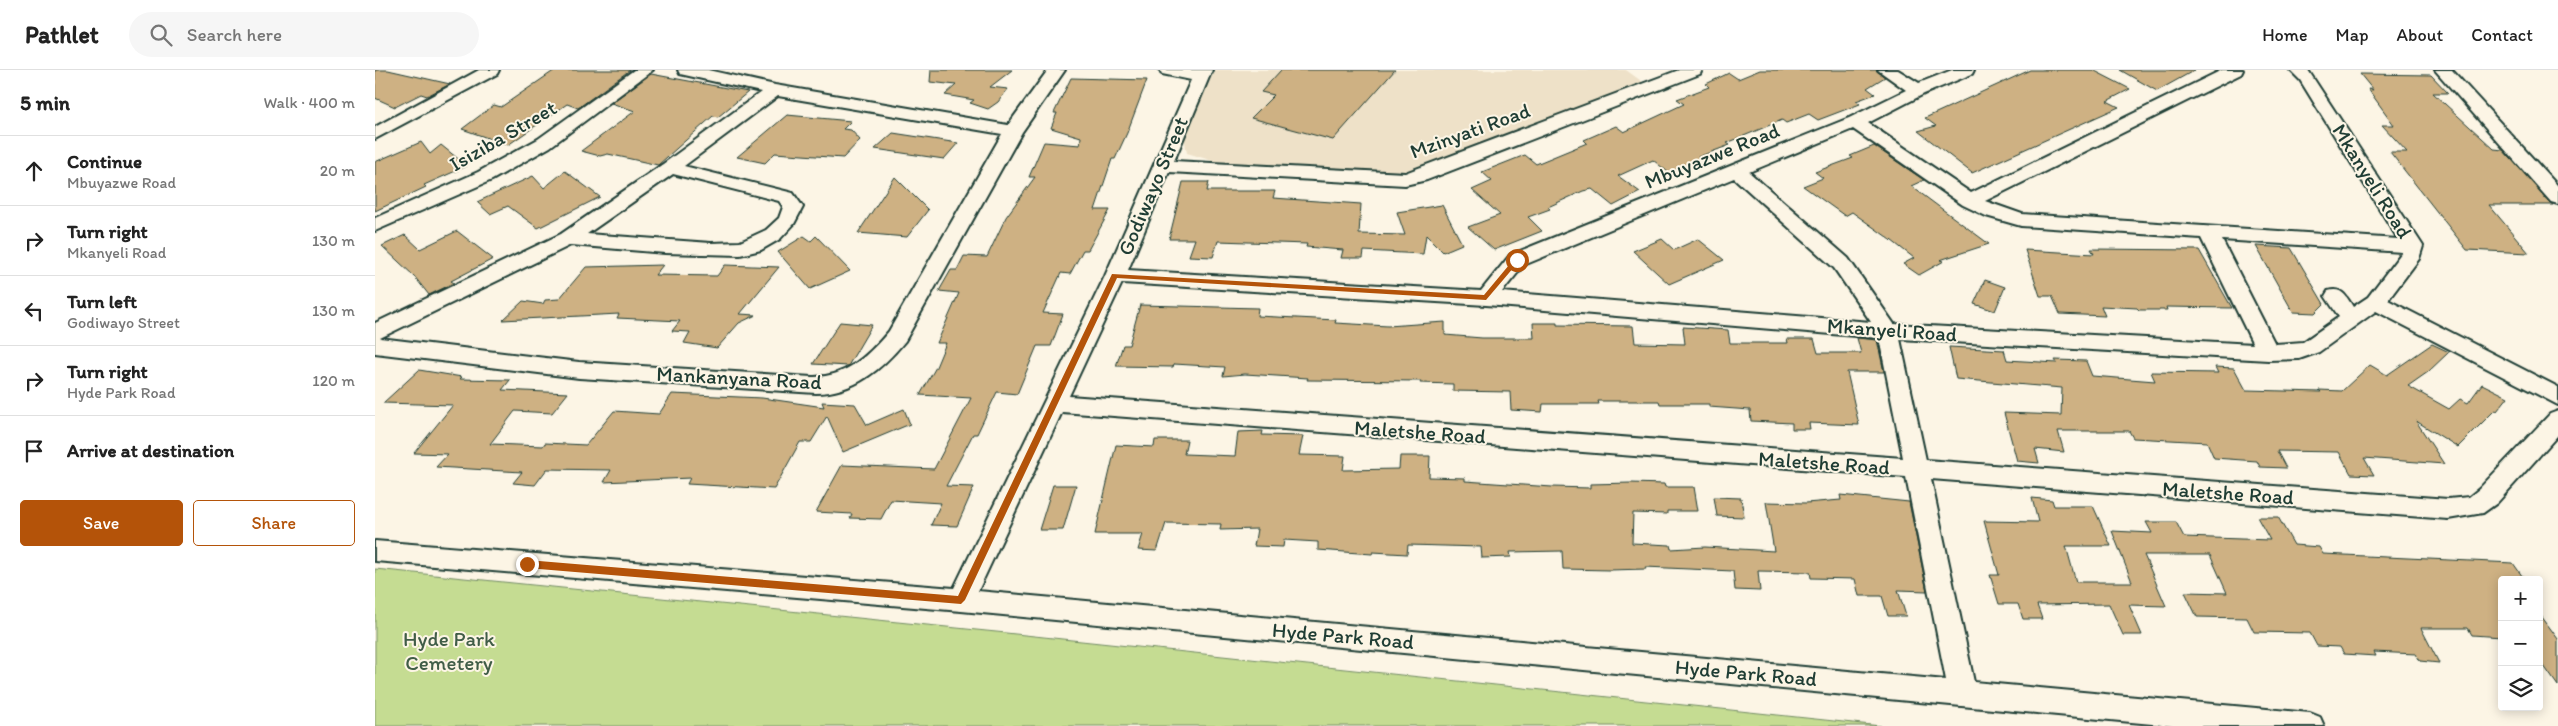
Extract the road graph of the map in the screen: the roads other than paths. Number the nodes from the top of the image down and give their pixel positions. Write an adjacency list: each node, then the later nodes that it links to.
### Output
1 (491, 70): 17 (street)
2 (645, 70): 23 (street, Isiziba Street)
3 (686, 70): 13 (street)
4 (1057, 70): 16 (street, Mankanyana Road)
5 (1168, 70): 12 (street)
6 (1694, 70): 18 (street, Mzinyati Road)
7 (1886, 70): 14 (street)
8 (1967, 70): 14 (street, Mbuyazwe Road)
9 (2235, 70): 22 (street)
10 (2298, 70): 26 (street, Mkanyeli Road)
11 (2443, 70): 21 (street)
12 (1202, 73): 18 (street, Godiwayo Street)
13 (775, 90): 16 (street); 19 (street)
14 (1918, 90): 15 (street, Mbuyazwe Road)
15 (1855, 122): 20 (street, Mbuyazwe Road); 22 (street)
16 (1013, 131): 34 (street, Mankanyana Road)
17 (375, 134)
18 (1162, 166): 27 (street, Godiwayo Street)
19 (670, 168): 25 (street); 25 (street)
20 (1735, 170): 29 (street, Mbuyazwe Road); 32 (street)
21 (2558, 198)
22 (1970, 201): 24 (street)
23 (375, 225)
24 (2209, 234): 26 (street); 35 (street)
25 (568, 238): 33 (street)
26 (2413, 246): 30 (street, Mkanyeli Road)
27 (1115, 276): 29 (street, Mkanyeli Road); 37 (street, Godiwayo Street)
28 (2335, 296): 31 (street)
29 (1486, 298): 32 (street, Mkanyeli Road)
30 (2375, 302): 31 (street, Mkanyeli Road); 36 (street)
31 (2351, 319): 35 (street, Mkanyeli Road)
32 (1888, 331): 35 (street, Mkanyeli Road); 39 (street)
33 (375, 332)
34 (375, 345)
35 (2268, 352)
36 (2558, 397)
37 (1054, 403): 39 (street, Maletshe Road); 41 (street, Godiwayo Street)
38 (2558, 420): 39 (street, Maletshe Road)
39 (1919, 470): 42 (street)
40 (375, 551): 41 (street, Hyde Park Road)
41 (961, 600): 42 (street, Hyde Park Road)
42 (1963, 694): 43 (street, Hyde Park Road)
43 (2310, 726)

